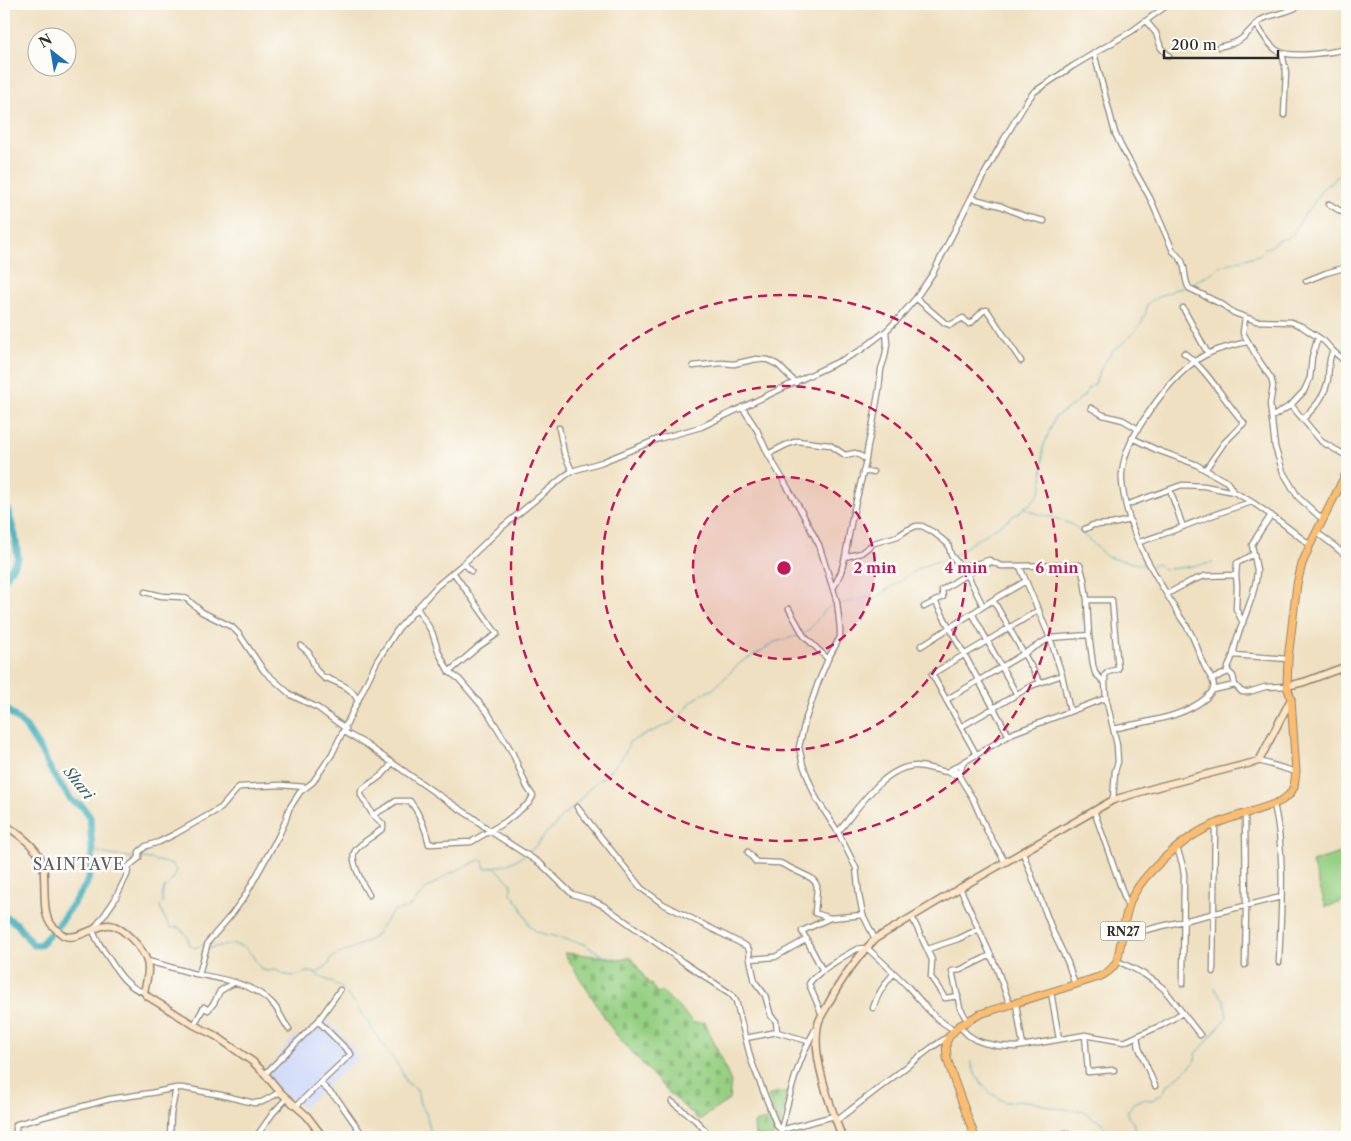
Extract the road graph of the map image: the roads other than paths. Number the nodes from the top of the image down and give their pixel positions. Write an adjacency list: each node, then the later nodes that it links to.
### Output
1 (1169, 4): 3 (street)
2 (1302, 4): 4 (street)
3 (1146, 21): 7 (street); 9 (street)
4 (1256, 24): 5 (street); 8 (street)
5 (1219, 47)
6 (1347, 49): 8 (street)
7 (1094, 53): 11 (street); 19 (street)
8 (1282, 53): 10 (street)
9 (1169, 56)
10 (1284, 115)
11 (971, 198): 14 (street); 17 (street)
12 (1329, 204): 13 (street)
13 (1347, 215)
14 (1044, 221)
15 (1347, 267): 16 (street)
16 (1306, 281)
17 (916, 298): 20 (street); 26 (street)
18 (1183, 308): 25 (street)
19 (1245, 317): 21 (street); 22 (street)
20 (886, 331): 30 (street); 41 (street)
21 (1318, 337): 23 (street); 31 (street)
22 (1247, 342): 25 (street); 34 (street)
23 (1333, 351): 28 (street); 35 (street)
24 (1184, 353): 27 (street)
25 (1208, 354): 27 (street)
26 (1021, 361)
27 (1194, 362): 37 (street); 42 (street)
28 (1347, 363)
29 (693, 366): 30 (street)
30 (796, 383): 32 (street)
31 (1291, 404): 34 (street); 35 (street)
32 (742, 407): 39 (street); 43 (street)
33 (1091, 408): 37 (street)
34 (1272, 417): 53 (street)
35 (1303, 420): 40 (street)
36 (559, 428): 43 (street)
37 (1138, 429): 38 (street)
38 (1132, 438): 42 (street); 50 (street)
39 (768, 454): 41 (street); 73 (street)
40 (1347, 456)
41 (866, 459): 44 (street)
42 (1205, 470): 48 (street)
43 (572, 471): 65 (street)
44 (863, 472): 45 (street); 62 (street)
45 (873, 472)
46 (1347, 472): 53 (main road, RN27)
47 (1170, 490): 48 (street); 50 (street); 54 (street)
48 (1234, 492): 49 (street)
49 (1252, 502): 51 (street); 54 (street)
50 (1126, 504): 52 (street)
51 (1271, 516): 58 (street); 61 (street)
52 (1130, 520): 55 (street); 57 (street)
53 (1323, 520): 56 (main road, RN27)
54 (1183, 527): 57 (street)
55 (1085, 529)
56 (1317, 534): 58 (main road, RN27); 60 (street)
57 (1139, 542): 75 (street)
58 (1310, 545): 97 (main road, RN27)
59 (1347, 546): 60 (street)
60 (1342, 552): 63 (street)
61 (1254, 554): 71 (street); 85 (street)
62 (845, 557): 66 (street); 73 (street)
63 (1347, 557)
64 (993, 561): 66 (street); 67 (street); 70 (street)
65 (464, 563): 68 (street); 69 (street)
66 (962, 566): 70 (street)
67 (1020, 567): 72 (street); 77 (street)
68 (471, 571)
69 (453, 572): 81 (street); 100 (street)
70 (967, 574): 78 (street); 79 (street)
71 (1236, 575): 75 (street); 85 (street)
72 (1026, 581): 76 (street); 83 (street)
73 (833, 589): 96 (street)
74 (145, 592): 119 (street)
75 (1167, 594): 103 (street)
76 (993, 600): 79 (street); 87 (street)
77 (1087, 600): 88 (street); 106 (street)
78 (934, 601): 80 (street); 86 (street)
79 (983, 606): 84 (street)
80 (924, 607)
81 (417, 608): 100 (street); 114 (street)
82 (789, 609): 96 (street)
83 (1039, 610): 87 (street); 89 (street)
84 (972, 613): 86 (street); 90 (street)
85 (1243, 623): 95 (street)
86 (949, 628): 92 (street); 93 (street)
87 (1008, 628): 90 (street); 94 (street)
88 (1089, 635): 89 (street); 106 (street)
89 (1050, 638): 94 (street); 102 (street)
90 (987, 641): 93 (street); 99 (street)
91 (301, 646): 114 (street)
92 (920, 646)
93 (964, 654): 104 (street); 113 (street)
94 (1024, 654): 99 (street); 105 (street)
95 (1233, 655): 97 (street); 101 (street)
96 (828, 659): 139 (street)
97 (1288, 659): 108 (main road, RN27)
98 (1347, 666): 108 (main road)
99 (1002, 667): 104 (street); 110 (street)
100 (449, 672): 138 (street)
101 (1228, 672): 103 (street); 107 (street)
102 (1062, 675): 105 (street); 116 (street)
103 (1212, 679): 109 (street)
104 (979, 681): 113 (street); 115 (street)
105 (1040, 682): 110 (street)
106 (1105, 683): 111 (street)
107 (1235, 685): 108 (street); 109 (street)
108 (1287, 686): 112 (main road, RN27)
109 (1213, 690): 118 (street)
110 (1017, 695): 115 (street)
111 (1106, 698): 116 (street); 118 (street)
112 (1291, 699): 122 (main road); 127 (main road, RN27)
113 (946, 700): 117 (street)
114 (358, 701): 119 (street)
115 (994, 708): 117 (street); 120 (street)
116 (1070, 711): 120 (street)
117 (961, 727): 121 (street)
118 (1114, 729): 130 (street)
119 (345, 730): 123 (street); 129 (street)
120 (1009, 736): 121 (street)
121 (976, 754): 124 (street)
122 (1259, 761): 127 (street); 130 (main road)
123 (392, 762): 135 (street); 138 (street)
124 (963, 763): 125 (street); 128 (street)
125 (954, 768): 126 (street); 128 (street)
126 (947, 772): 128 (street); 139 (street)
127 (1296, 772): 131 (main road, RN27)
128 (959, 776): 143 (street)
129 (305, 787): 155 (street); 170 (street)
130 (1113, 800): 133 (main road)
131 (1274, 804): 134 (main road, RN27); 146 (street)
132 (577, 807): 162 (street)
133 (1094, 811): 142 (main road); 148 (street)
134 (1245, 814): 137 (main road, RN27); 147 (street)
135 (373, 815): 138 (street); 145 (street)
136 (4, 824): 155 (main road)
137 (1215, 824): 140 (main road, RN27); 149 (street)
138 (490, 831): 192 (street)
139 (838, 832): 150 (street)
140 (1176, 848): 148 (main road, RN27); 153 (street)
141 (748, 852): 152 (street)
142 (1023, 852): 143 (main road); 173 (street)
143 (1006, 862): 144 (main road)
144 (960, 888): 151 (main road); 154 (street)
145 (369, 895)
146 (1281, 896): 147 (street); 165 (street)
147 (1246, 906): 149 (street); 166 (street)
148 (1129, 908): 156 (main road, RN27)
149 (1214, 913): 153 (street); 168 (street)
150 (863, 915): 152 (street); 158 (street)
151 (912, 917): 158 (main road); 160 (street)
152 (830, 918): 157 (street)
153 (1184, 920): 156 (street); 172 (street)
154 (979, 929): 160 (street); 161 (street)
155 (93, 930): 163 (main road); 175 (street)
156 (1123, 933): 164 (main road, RN27)
157 (807, 939): 162 (street); 167 (street)
158 (876, 939): 159 (main road)
159 (867, 948): 167 (street); 169 (street); 181 (main road)
160 (928, 949): 177 (street)
161 (991, 955): 177 (street); 178 (street)
162 (750, 959): 188 (street)
163 (147, 961): 170 (street); 175 (main road)
164 (1117, 961): 173 (main road); 180 (street)
165 (1279, 962)
166 (1245, 965)
167 (823, 971): 181 (street)
168 (1212, 972)
169 (894, 973): 179 (street); 187 (street)
170 (199, 974): 171 (street)
171 (235, 982): 184 (street); 186 (street)
172 (1183, 984)
173 (1075, 985): 176 (main road)
174 (340, 990): 183 (street)
175 (144, 992): 184 (main road)
176 (1051, 992): 178 (main road); 193 (street)
177 (958, 996): 182 (street)
178 (1013, 1005): 182 (main road); 195 (street)
179 (873, 1008)
180 (1182, 1013): 189 (street); 191 (street)
181 (822, 1016): 185 (main road)
182 (967, 1020): 187 (main road)
183 (318, 1021): 197 (street); 198 (street)
184 (194, 1025): 197 (main road)
185 (818, 1025): 194 (street); 205 (main road)
186 (289, 1029)
187 (954, 1030): 195 (street); 205 (street); 217 (main road)
188 (777, 1032): 192 (street); 194 (street)
189 (1200, 1035)
190 (1085, 1036): 191 (street); 193 (street); 196 (street)
191 (1137, 1036): 199 (street)
192 (746, 1038): 206 (street)
193 (1059, 1040): 195 (street)
194 (808, 1041): 206 (street)
195 (1023, 1046)
196 (1114, 1070)
197 (265, 1074): 201 (main road)
198 (320, 1083): 204 (street); 211 (street)
199 (1155, 1086)
200 (176, 1088): 201 (street); 207 (street); 208 (street)
201 (280, 1092): 202 (main road)
202 (287, 1098): 204 (main road); 209 (street)
203 (672, 1102): 212 (street)
204 (296, 1106): 210 (main road)
205 (835, 1119): 206 (street); 216 (main road)
206 (781, 1130): 215 (street)
207 (16, 1136)
208 (170, 1137)
209 (256, 1137)
210 (323, 1137)
211 (364, 1137)
212 (712, 1137)
213 (739, 1137): 214 (street)
214 (756, 1137)
215 (781, 1137)
216 (842, 1137)
217 (975, 1137)

